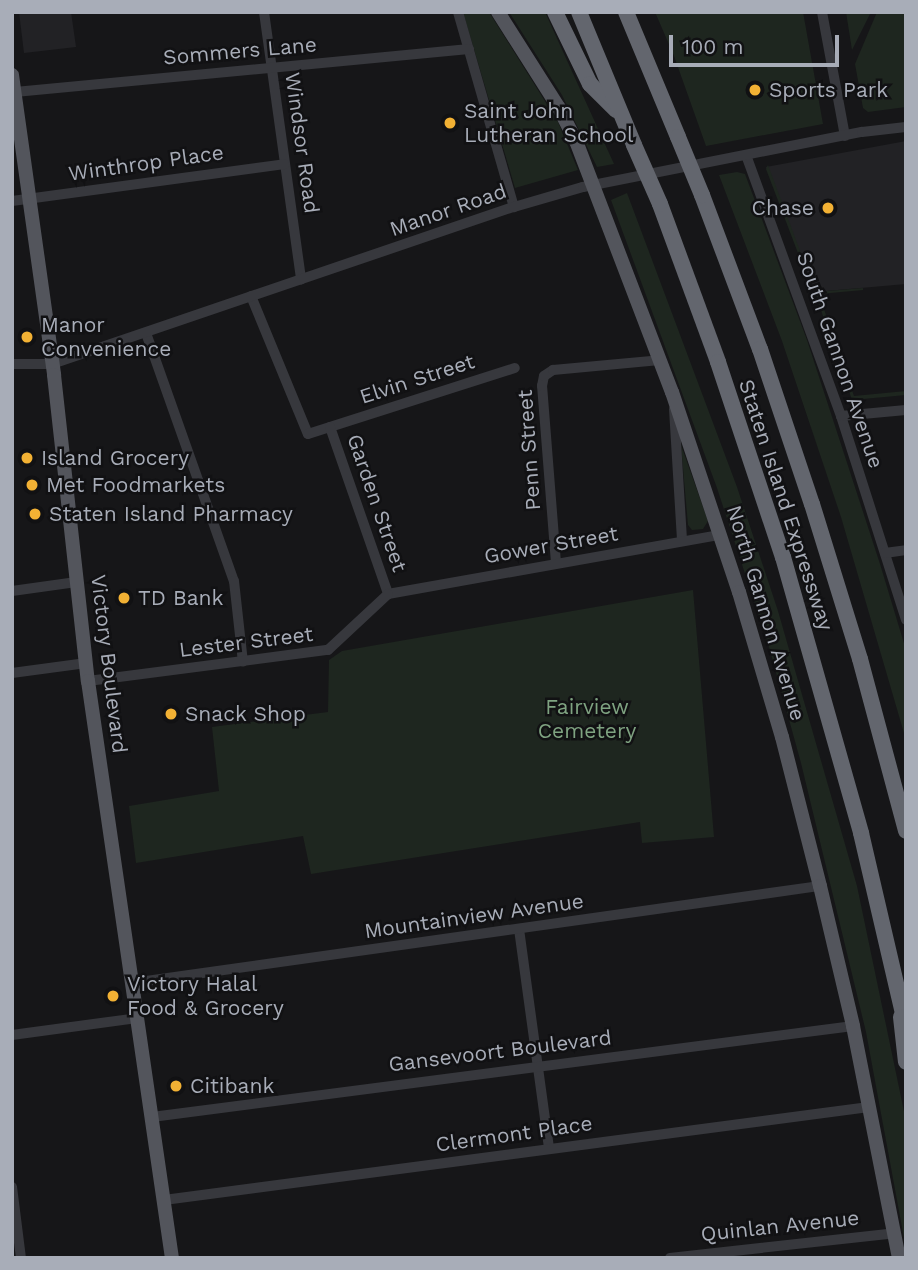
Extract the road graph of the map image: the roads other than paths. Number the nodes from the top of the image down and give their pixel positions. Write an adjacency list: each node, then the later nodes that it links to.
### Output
1 (264, 12): 9 (street, Windsor Road)
2 (458, 12): 8 (street)
3 (498, 12): 17 (main road, North Gannon Avenue)
4 (555, 12): 12 (highway)
5 (579, 12): 12 (highway, Staten Island Expressway)
6 (822, 12): 14 (street)
7 (627, 14): 45 (highway, Staten Island Expressway, bridge)
8 (469, 49): 9 (street, Sommers Lane); 20 (street)
9 (272, 67): 11 (street, Sommers Lane); 16 (street, Windsor Road)
10 (12, 75): 11 (main road, Victory Boulevard)
11 (15, 92): 18 (main road, Victory Boulevard)
12 (622, 116): 49 (highway, Staten Island Expressway, bridge)
13 (906, 127): 14 (street, Manor Road)
14 (845, 136): 15 (street, Manor Road)
15 (746, 155): 17 (street, Manor Road); 30 (street, South Gannon Avenue)
16 (285, 164): 18 (street, Winthrop Place); 21 (street, Windsor Road)
17 (593, 185): 20 (street, Manor Road); 24 (main road, North Gannon Avenue)
18 (30, 199): 19 (street, Winthrop Place); 26 (main road, Victory Boulevard)
19 (12, 201)
20 (514, 207): 21 (street, Manor Road)
21 (301, 279): 22 (street, Manor Road)
22 (251, 296): 23 (street, Manor Road); 31 (street, Garden Street)
23 (146, 333): 26 (street, Manor Road); 41 (street)
24 (660, 360): 28 (main road, North Gannon Avenue); 36 (street, Penn Street)
25 (12, 364): 26 (street, Manor Road)
26 (52, 364): 37 (main road, Victory Boulevard)
27 (515, 368): 31 (street, Elvin Street)
28 (673, 392): 32 (main road, North Gannon Avenue); 33 (street)
29 (906, 410): 30 (street)
30 (841, 416): 35 (street, South Gannon Avenue)
31 (330, 427): 39 (street, Garden Street)
32 (720, 535): 33 (street, Gower Street); 46 (main road, North Gannon Avenue)
33 (682, 541): 36 (street, Gower Street)
34 (906, 551): 35 (street)
35 (885, 553): 40 (street, South Gannon Avenue)
36 (556, 563): 39 (street, Gower Street)
37 (76, 582): 38 (street); 42 (main road, Victory Boulevard)
38 (12, 591)
39 (388, 594): 41 (street, Lester Street)
40 (906, 620)
41 (243, 662): 44 (street, Lester Street)
42 (86, 663): 43 (street); 44 (main road, Victory Boulevard)
43 (12, 673)
44 (88, 681): 48 (main road, Victory Boulevard)
45 (906, 831)
46 (820, 887): 47 (street, Mountainview Avenue); 51 (main road, North Gannon Avenue)
47 (519, 929): 48 (street, Mountainview Avenue); 55 (street)
48 (132, 983): 50 (main road, Victory Boulevard)
49 (898, 994): 52 (highway, Staten Island Expressway); 54 (highway)
50 (137, 1018): 53 (street); 57 (main road, Victory Boulevard)
51 (853, 1026): 55 (street, Gansevoort Boulevard); 56 (main road, North Gannon Avenue)
52 (906, 1026)
53 (12, 1035)
54 (906, 1062)
55 (537, 1065): 57 (street, Gansevoort Boulevard); 58 (street)
56 (869, 1107): 58 (street, Clermont Place); 61 (main road, North Gannon Avenue)
57 (152, 1117): 60 (main road, Victory Boulevard)
58 (549, 1149): 60 (street, Clermont Place)
59 (12, 1187): 62 (street)
60 (163, 1200): 63 (main road, Victory Boulevard)
61 (895, 1233): 64 (street, Quinlan Avenue); 65 (main road, North Gannon Avenue)
62 (21, 1258)
63 (172, 1258)
64 (670, 1258)
65 (899, 1258)

